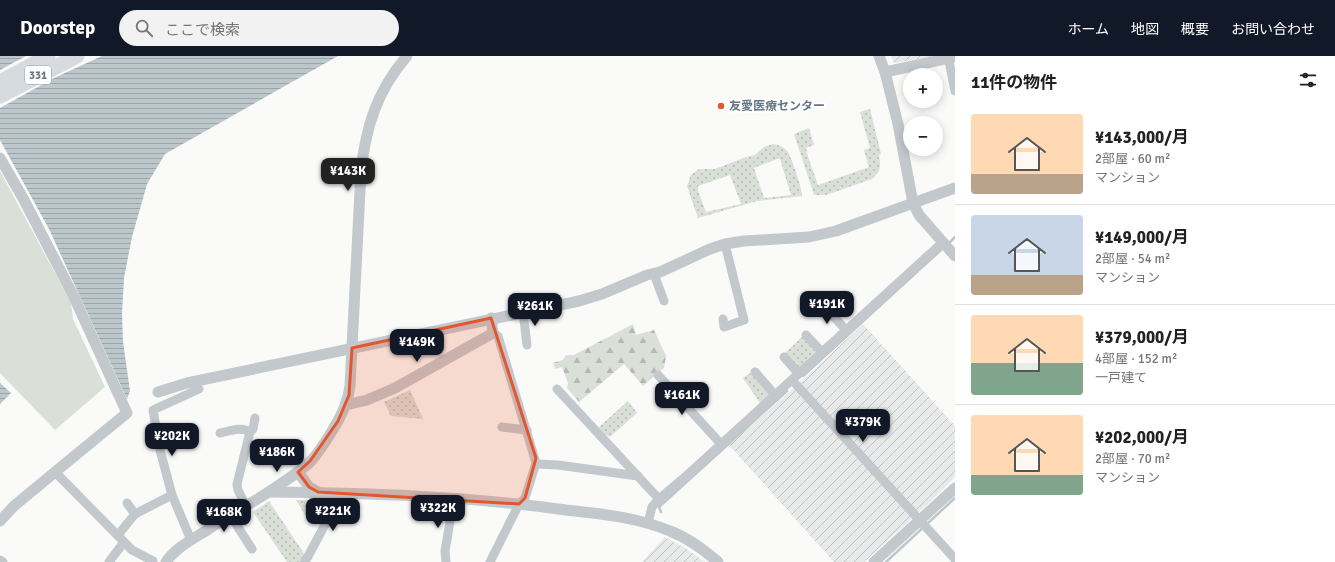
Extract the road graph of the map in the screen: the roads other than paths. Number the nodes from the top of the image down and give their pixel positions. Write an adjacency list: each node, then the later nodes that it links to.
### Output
1 (48, 56): 7 (highway, 331)
2 (77, 56): 9 (highway, 331)
3 (407, 56): 26 (street)
4 (879, 56): 6 (street)
5 (950, 57): 6 (street); 8 (street)
6 (885, 72): 12 (street)
7 (0, 82)
8 (955, 91)
9 (0, 96)
10 (0, 158): 44 (street)
11 (955, 188): 12 (street)
12 (913, 203): 13 (street); 14 (street)
13 (943, 242): 15 (street); 22 (street)
14 (725, 244): 16 (street); 21 (street)
15 (955, 256)
16 (654, 274): 17 (street); 19 (street)
17 (664, 301)
18 (823, 305): 22 (street)
19 (522, 312): 20 (street); 25 (street)
20 (491, 318): 23 (street); 26 (street)
21 (723, 319)
22 (846, 330): 27 (street)
23 (493, 333): 36 (street); 39 (street)
24 (806, 335): 27 (street)
25 (527, 345)
26 (352, 348): 34 (street); 36 (street)
27 (822, 352): 31 (street)
28 (784, 357): 31 (street)
29 (755, 372): 35 (street)
30 (658, 375): 42 (street)
31 (795, 377): 35 (street); 59 (street)
32 (199, 389): 51 (street)
33 (557, 389): 46 (street)
34 (158, 392)
35 (775, 395): 42 (street)
36 (346, 404): 45 (street)
37 (255, 418): 40 (street)
38 (502, 428): 39 (street)
39 (527, 430): 43 (street)
40 (250, 432): 41 (street); 56 (street)
41 (220, 433)
42 (721, 444): 53 (street)
43 (536, 464): 46 (street); 55 (street)
44 (55, 472): 60 (street); 62 (street)
45 (298, 472): 48 (street); 49 (street)
46 (638, 476): 53 (street)
47 (955, 488): 59 (street)
48 (270, 492): 49 (street); 56 (street)
49 (318, 492): 50 (street)
50 (342, 493): 52 (street); 71 (street)
51 (172, 495): 57 (street); 63 (street)
52 (454, 498): 55 (street); 72 (street)
53 (659, 499): 61 (street)
54 (128, 503): 57 (street)
55 (519, 504): 61 (street); 73 (street)
56 (246, 506): 58 (street)
57 (135, 514): 62 (street)
58 (230, 515): 63 (street); 64 (street)
59 (920, 520): 65 (street); 75 (street)
60 (0, 521)
61 (648, 524): 74 (street)
62 (121, 539): 68 (street); 69 (street)
63 (191, 540): 70 (street)
64 (252, 549)
65 (955, 559)
66 (0, 560): 67 (street)
67 (3, 562)
68 (109, 562)
69 (152, 562)
70 (166, 562)
71 (305, 562)
72 (446, 562)
73 (490, 562)
74 (718, 562)
75 (874, 562)

